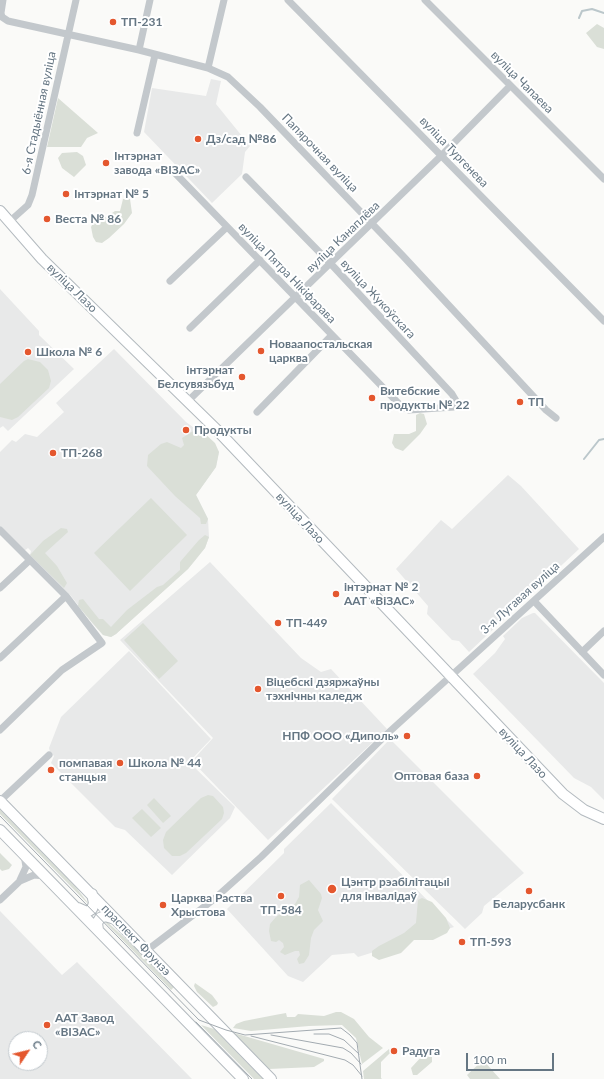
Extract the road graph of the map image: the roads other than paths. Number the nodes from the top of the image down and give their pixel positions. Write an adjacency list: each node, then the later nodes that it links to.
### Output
1 (3, 0): 7 (street, Папярочная вуліца)
2 (76, 0): 7 (street, 6-я Стадыённая вуліца)
3 (150, 0): 8 (street)
4 (224, 0): 10 (street)
5 (288, 0): 13 (street, вуліца Тургенева)
6 (425, 0): 11 (street, вуліца Чапаева)
7 (67, 35): 8 (street, Папярочная вуліца); 18 (street, 6-я Стадыённая вуліца)
8 (140, 50): 9 (street, Папярочная вуліца)
9 (155, 55): 10 (street, Папярочная вуліца); 12 (street)
10 (208, 68): 19 (street, Папярочная вуліца)
11 (510, 86): 13 (street, вуліца Канаплёва); 16 (street, вуліца Чапаева)
12 (136, 133)
13 (442, 155): 19 (street, вуліца Канаплёва); 25 (street, вуліца Тургенева)
14 (174, 172): 20 (street, вуліца Пятра Нікіфарава)
15 (246, 177): 22 (street, вуліца Жукоўскага)
16 (604, 179)
17 (0, 211): 18 (street, вуліца Лазо)
18 (9, 222): 28 (street, вуліца Лазо)
19 (372, 224): 22 (street, вуліца Канаплёва); 31 (street, Папярочная вуліца)
20 (228, 227): 21 (street, вуліца Пятра Нікіфарава); 23 (street)
21 (260, 260): 24 (street, вуліца Пятра Нікіфарава); 26 (street)
22 (331, 264): 24 (street, вуліца Канаплёва); 29 (street, вуліца Жукоўскага)
23 (170, 281)
24 (296, 297): 27 (street, вуліца Пятра Нікіфарава); 28 (street, вуліца Канаплёва)
25 (604, 321)
26 (190, 328)
27 (332, 335): 29 (street, вуліца Пятра Нікіфарава); 30 (street)
28 (188, 401): 42 (street, вуліца Лазо)
29 (401, 406)
30 (257, 412)
31 (556, 418)
32 (0, 530): 34 (street)
33 (604, 537): 37 (street, 3-я Лугавая вуліца)
34 (30, 560): 35 (street); 36 (street)
35 (0, 588)
36 (66, 596): 40 (street); 43 (street)
37 (534, 601): 39 (street); 42 (street, 3-я Лугавая вуліца)
38 (604, 631): 39 (street)
39 (582, 652): 41 (street)
40 (0, 658)
41 (604, 675)
42 (450, 676): 46 (street, вуліца Лазо); 56 (street, 3-я Лугавая вуліца)
43 (0, 730)
44 (49, 754): 45 (street)
45 (0, 801): 51 (street, праспект Фрунзэ)
46 (604, 819)
47 (0, 830): 48 (street, праспект Фрунзэ)
48 (24, 855): 49 (street, праспект Фрунзэ); 50 (street)
49 (45, 876): 50 (street); 53 (street, праспект Фрунзэ)
50 (20, 881): 52 (street)
51 (92, 894): 53 (street); 54 (street, праспект Фрунзэ)
52 (0, 900)
53 (76, 907): 55 (street, праспект Фрунзэ)
54 (117, 920): 55 (street); 56 (street, праспект Фрунзэ)
55 (98, 930): 57 (street, праспект Фрунзэ)
56 (146, 951): 58 (street, праспект Фрунзэ)
57 (243, 1079)
58 (271, 1079)

